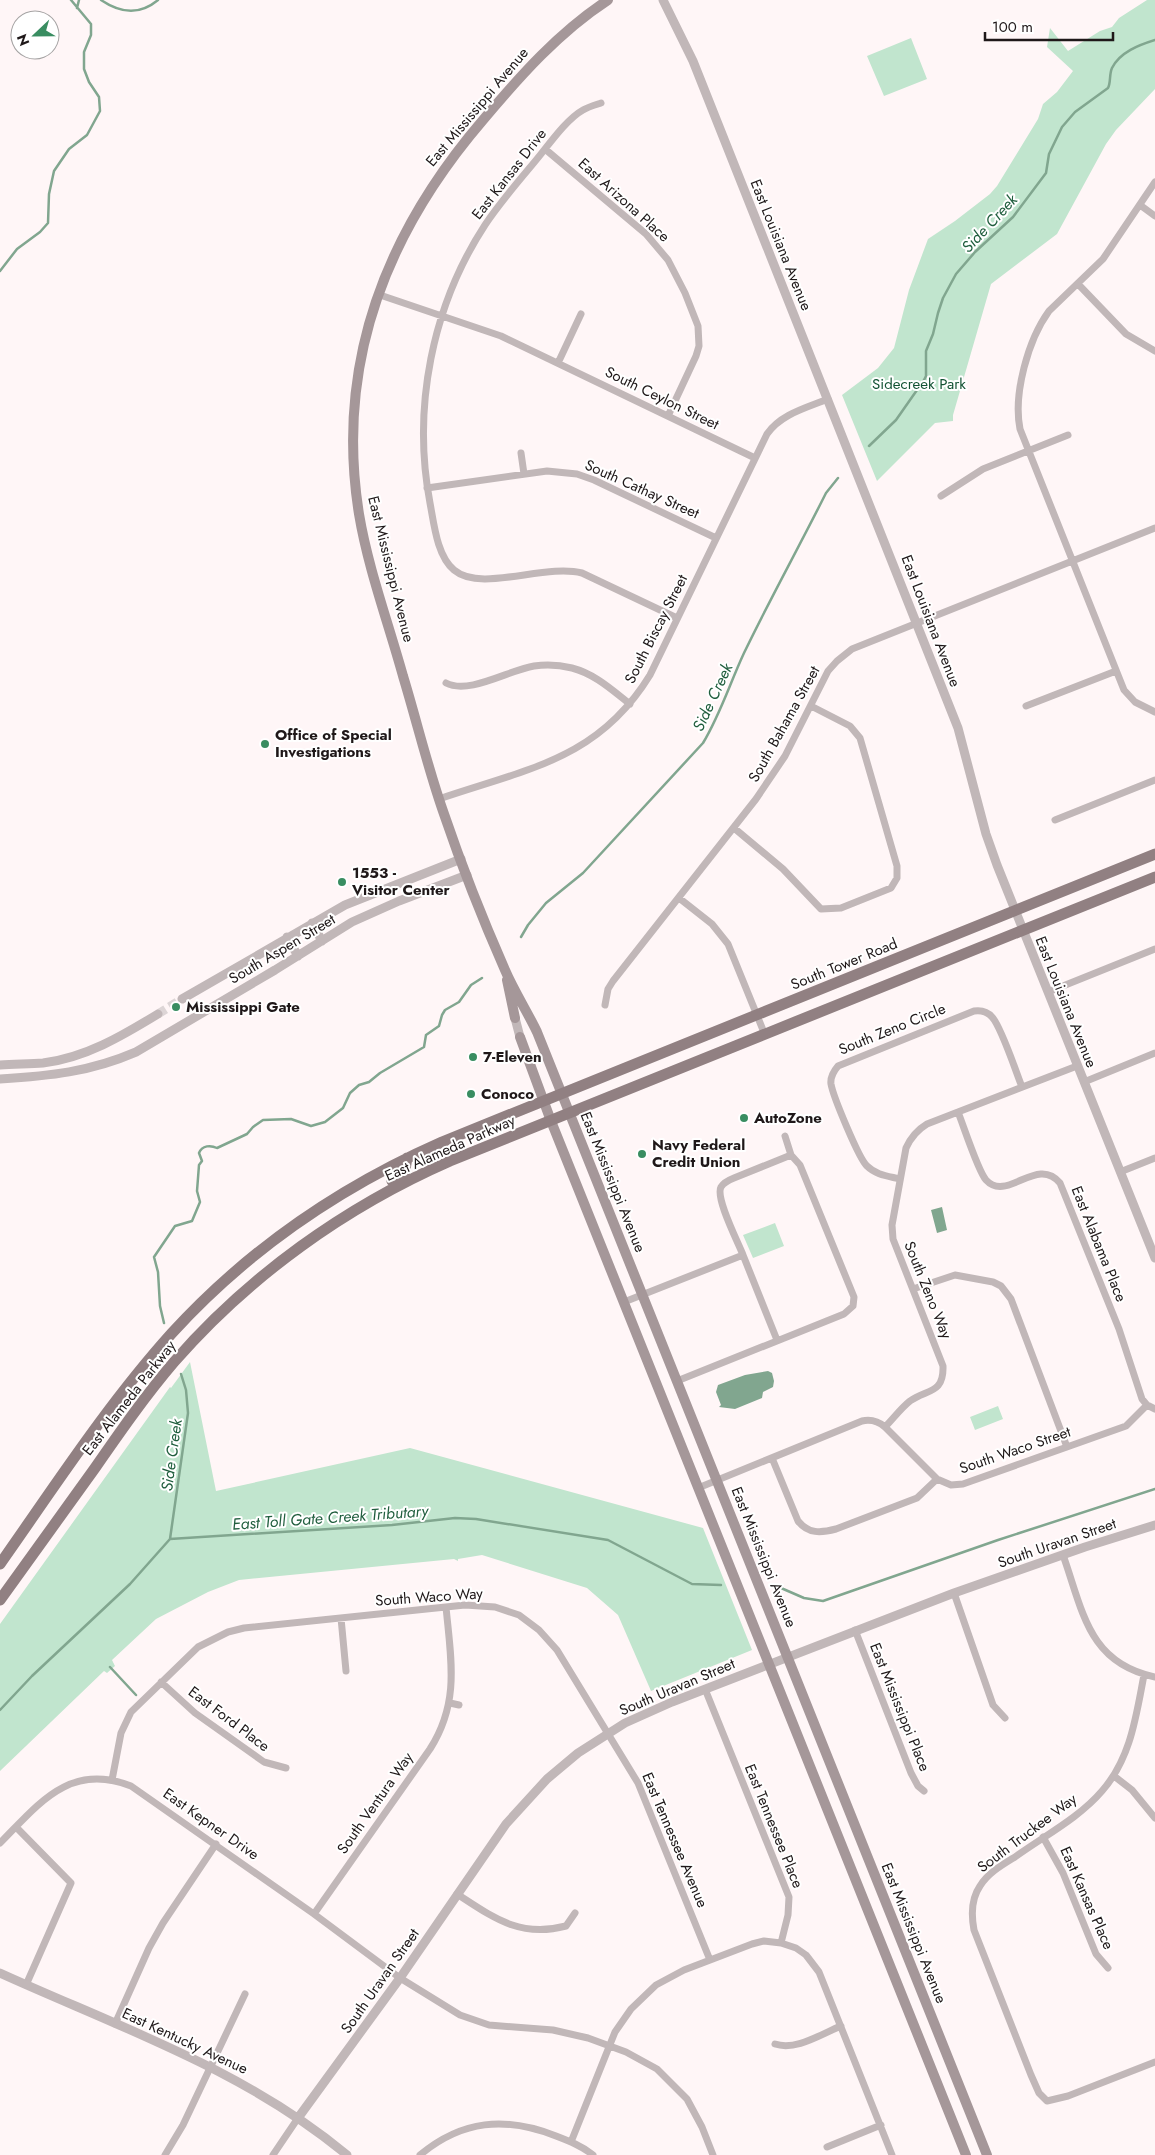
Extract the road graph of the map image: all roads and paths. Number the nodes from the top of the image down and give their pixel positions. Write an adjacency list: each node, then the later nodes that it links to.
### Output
1 (608, 0): 9 (main road, East Mississippi Avenue)
2 (663, 0): 14 (street, East Louisiana Avenue)
3 (601, 103): 4 (street, East Kansas Drive)
4 (545, 149): 11 (street, East Kansas Drive); 15 (street, East Arizona Place)
5 (1155, 182): 6 (street)
6 (1140, 205): 7 (street); 8 (street)
7 (1155, 216)
8 (1078, 284): 12 (street); 17 (street)
9 (380, 295): 11 (street, South Ceylon Street); 35 (main road, East Mississippi Avenue)
10 (581, 314): 13 (street)
11 (442, 315): 13 (street, South Ceylon Street); 21 (street, East Kansas Drive)
12 (1155, 351)
13 (558, 363): 15 (street, South Ceylon Street)
14 (828, 399): 19 (street, South Biscay Street); 27 (street, East Louisiana Avenue)
15 (668, 416): 19 (street, South Ceylon Street)
16 (1068, 435): 17 (street)
17 (1028, 451): 22 (street); 25 (street)
18 (521, 453): 20 (street)
19 (755, 458): 24 (street, South Biscay Street)
20 (524, 474): 21 (street, South Cathay Street); 24 (street, South Cathay Street)
21 (427, 488): 26 (street, East Kansas Drive)
22 (941, 496)
23 (1155, 528): 25 (street, South Bahama Street)
24 (716, 538): 26 (street, South Biscay Street)
25 (1072, 561): 27 (street, South Bahama Street); 28 (street)
26 (677, 618): 30 (street, South Biscay Street)
27 (917, 622): 31 (street, South Bahama Street); 43 (street, East Louisiana Avenue)
28 (1116, 671): 32 (street); 33 (street)
29 (446, 683): 30 (street)
30 (630, 704): 35 (street, South Biscay Street)
31 (811, 706): 37 (street, South Bahama Street); 37 (street)
32 (1026, 706)
33 (1155, 712)
34 (1155, 780): 36 (street)
35 (439, 799): 39 (main road, East Mississippi Avenue)
36 (1055, 820)
37 (734, 828): 42 (street, South Bahama Street)
38 (1155, 854): 43 (main road, South Tower Road)
39 (461, 860): 40 (main road, East Mississippi Avenue); 44 (street, South Aspen Street)
40 (467, 875): 47 (street, South Aspen Street); 50 (main road, East Mississippi Avenue)
41 (1155, 877): 45 (main road)
42 (679, 898): 53 (street, South Bahama Street); 55 (street)
43 (1015, 911): 45 (street, East Louisiana Avenue); 55 (main road, South Tower Road)
44 (312, 923): 46 (street, South Aspen Street); 47 (street)
45 (1023, 931): 51 (street, East Louisiana Avenue); 57 (main road)
46 (287, 937): 49 (street); 52 (street, South Aspen Street)
47 (322, 941): 49 (street, South Aspen Street)
48 (1155, 949): 51 (street)
49 (298, 956): 62 (street, South Aspen Street)
50 (507, 974): 56 (main road, East Mississippi Avenue); 65 (main road, East Mississippi Avenue)
51 (1048, 992): 61 (street, East Louisiana Avenue)
52 (182, 999)
53 (605, 1005)
54 (158, 1014): 60 (street)
55 (757, 1015): 57 (street); 65 (main road, South Tower Road)
56 (515, 1018): 58 (street, East Mississippi Avenue)
57 (765, 1035): 68 (main road)
58 (520, 1037): 66 (main road, East Mississippi Avenue)
59 (1155, 1053): 63 (street)
60 (0, 1065)
61 (1077, 1066): 63 (street, East Louisiana Avenue); 64 (street, South Zeno Way)
62 (0, 1079)
63 (1084, 1082): 74 (street, East Louisiana Avenue)
64 (1022, 1087): 67 (street, South Zeno Way); 75 (street, South Zeno Circle)
65 (562, 1094): 66 (main road, South Tower Road); 68 (main road, East Mississippi Avenue)
66 (544, 1102): 69 (main road, East Mississippi Avenue); 72 (main road, East Alameda Parkway)
67 (958, 1112): 75 (street, South Zeno Way); 84 (street, East Alabama Place)
68 (569, 1114): 69 (main road); 80 (main road, East Mississippi Avenue)
69 (551, 1121): 76 (main road, East Alameda Parkway); 81 (main road, East Mississippi Avenue)
70 (785, 1136): 71 (street)
71 (791, 1155): 77 (street); 82 (street)
72 (407, 1158): 76 (main road); 94 (main road, East Alameda Parkway)
73 (1155, 1158): 74 (street)
74 (1120, 1172): 78 (street, East Louisiana Avenue)
75 (900, 1179): 79 (street, South Zeno Way)
76 (350, 1213): 96 (main road, East Alameda Parkway)
77 (743, 1255): 80 (street); 82 (street)
78 (1155, 1258)
79 (913, 1289): 86 (street, South Zeno Way); 87 (street)
80 (642, 1294): 81 (street); 83 (main road, East Mississippi Avenue)
81 (624, 1302): 91 (main road, East Mississippi Avenue)
82 (777, 1340): 83 (street)
83 (677, 1381): 90 (main road, East Mississippi Avenue)
84 (1147, 1404): 85 (street); 87 (street, South Waco Street)
85 (1155, 1409)
86 (885, 1427): 88 (street); 89 (street)
87 (1067, 1447): 89 (street, South Waco Street)
88 (772, 1458): 89 (street); 90 (street)
89 (937, 1479)
90 (717, 1481): 91 (street); 100 (main road, East Mississippi Avenue)
91 (698, 1488): 101 (main road, East Mississippi Avenue)
92 (1155, 1525): 93 (street, South Uravan Street)
93 (1063, 1555): 95 (street, South Uravan Street); 103 (street)
94 (0, 1564)
95 (954, 1593): 99 (street, South Uravan Street); 109 (street)
96 (0, 1600)
97 (446, 1607): 98 (street, South Waco Way); 107 (street, South Ventura Way); 110 (street, South Waco Way)
98 (341, 1618): 102 (street); 105 (street, South Waco Way)
99 (855, 1630): 100 (street, South Uravan Street); 114 (street, East Mississippi Place)
100 (787, 1656): 101 (street, South Uravan Street); 148 (main road, East Mississippi Avenue)
101 (769, 1664): 106 (street, South Uravan Street); 147 (main road, East Mississippi Avenue)
102 (346, 1671)
103 (1144, 1675): 104 (street); 112 (street, South Truckee Way)
104 (1155, 1677)
105 (161, 1682): 111 (street, East Ford Place); 113 (street, South Waco Way)
106 (705, 1689): 110 (street, South Uravan Street); 123 (street, East Tennessee Place)
107 (450, 1703): 108 (street); 122 (street, South Ventura Way)
108 (459, 1705)
109 (1005, 1718)
110 (607, 1733): 120 (street, South Uravan Street); 124 (street, East Tennessee Avenue)
111 (286, 1768)
112 (1114, 1776): 115 (street); 117 (street, South Truckee Way)
113 (112, 1780): 116 (street, East Kepner Drive); 119 (street, East Kepner Drive)
114 (924, 1791)
115 (1155, 1818)
116 (16, 1827): 118 (street, East Kepner Drive); 128 (street)
117 (1043, 1837): 125 (street, East Kansas Place); 134 (street, South Truckee Way)
118 (0, 1843)
119 (216, 1844): 122 (street, East Kepner Drive); 130 (street)
120 (457, 1894): 121 (street); 127 (street, South Uravan Street)
121 (575, 1913)
122 (314, 1914): 127 (street, East Kepner Drive)
123 (782, 1943): 124 (street); 131 (street)
124 (710, 1960): 133 (street)
125 (1108, 1968)
126 (0, 1973): 128 (street, East Kentucky Avenue)
127 (400, 1978): 133 (street, East Kepner Drive); 136 (street, South Uravan Street)
128 (26, 1984): 130 (street, East Kentucky Avenue)
129 (245, 1994): 135 (street)
130 (115, 2024): 135 (street, East Kentucky Avenue)
131 (841, 2026): 132 (street); 137 (street)
132 (775, 2044)
133 (609, 2045): 138 (street); 145 (street, East Kepner Drive)
134 (1155, 2062)
135 (210, 2067): 136 (street, East Kentucky Avenue); 140 (street)
136 (298, 2118): 141 (street, South Uravan Street); 142 (street, East Kentucky Avenue)
137 (881, 2125): 139 (street); 146 (street)
138 (571, 2142): 143 (street); 144 (street)
139 (827, 2147)
140 (165, 2155)
141 (273, 2155)
142 (347, 2155)
143 (420, 2155)
144 (593, 2155)
145 (713, 2155)
146 (892, 2155)
147 (966, 2155)
148 (987, 2155)

